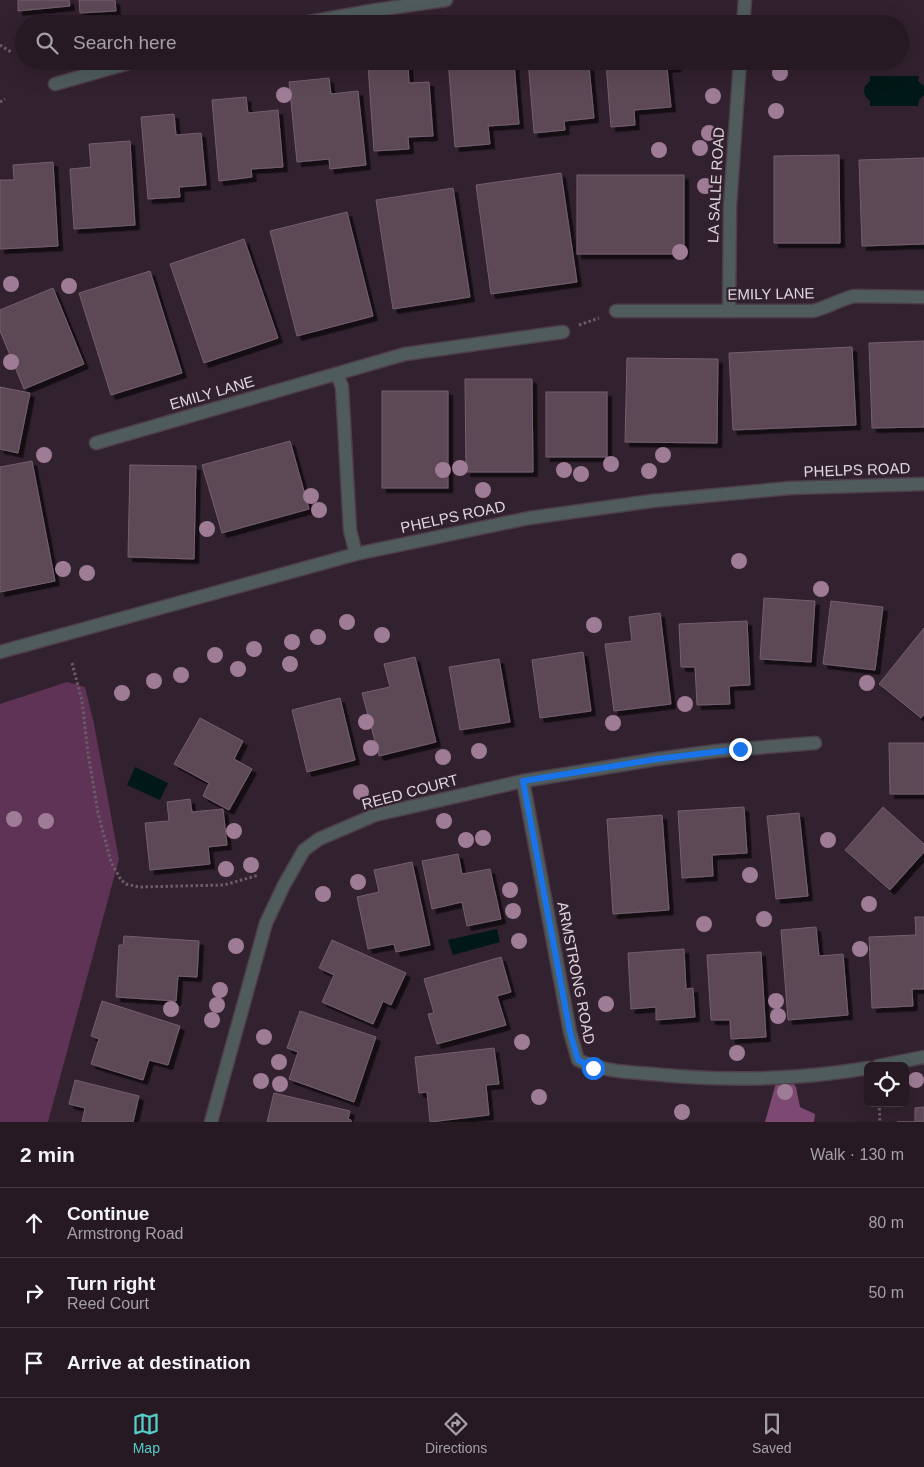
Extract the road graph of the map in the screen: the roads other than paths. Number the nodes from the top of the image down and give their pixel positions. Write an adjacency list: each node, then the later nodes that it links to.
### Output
1 (446, 0): 3 (street)
2 (745, 0): 4 (street)
3 (346, 15)
4 (744, 15)
5 (104, 70): 7 (street)
6 (739, 70): 10 (street, LA SALLE ROAD)
7 (55, 84)
8 (924, 297): 10 (street, EMILY LANE)
9 (616, 311): 10 (street, EMILY LANE)
10 (729, 311)
11 (562, 332): 12 (street, EMILY LANE)
12 (337, 374): 13 (street, EMILY LANE); 15 (street)
13 (96, 443)
14 (924, 484): 15 (street, PHELPS ROAD)
15 (356, 554): 16 (street, PHELPS ROAD)
16 (0, 652)
17 (815, 743): 18 (street, REED COURT)
18 (523, 781): 21 (street, ARMSTRONG ROAD); 22 (street, REED COURT)
19 (924, 1057): 20 (street)
20 (898, 1062)
21 (864, 1068)
22 (211, 1122)

